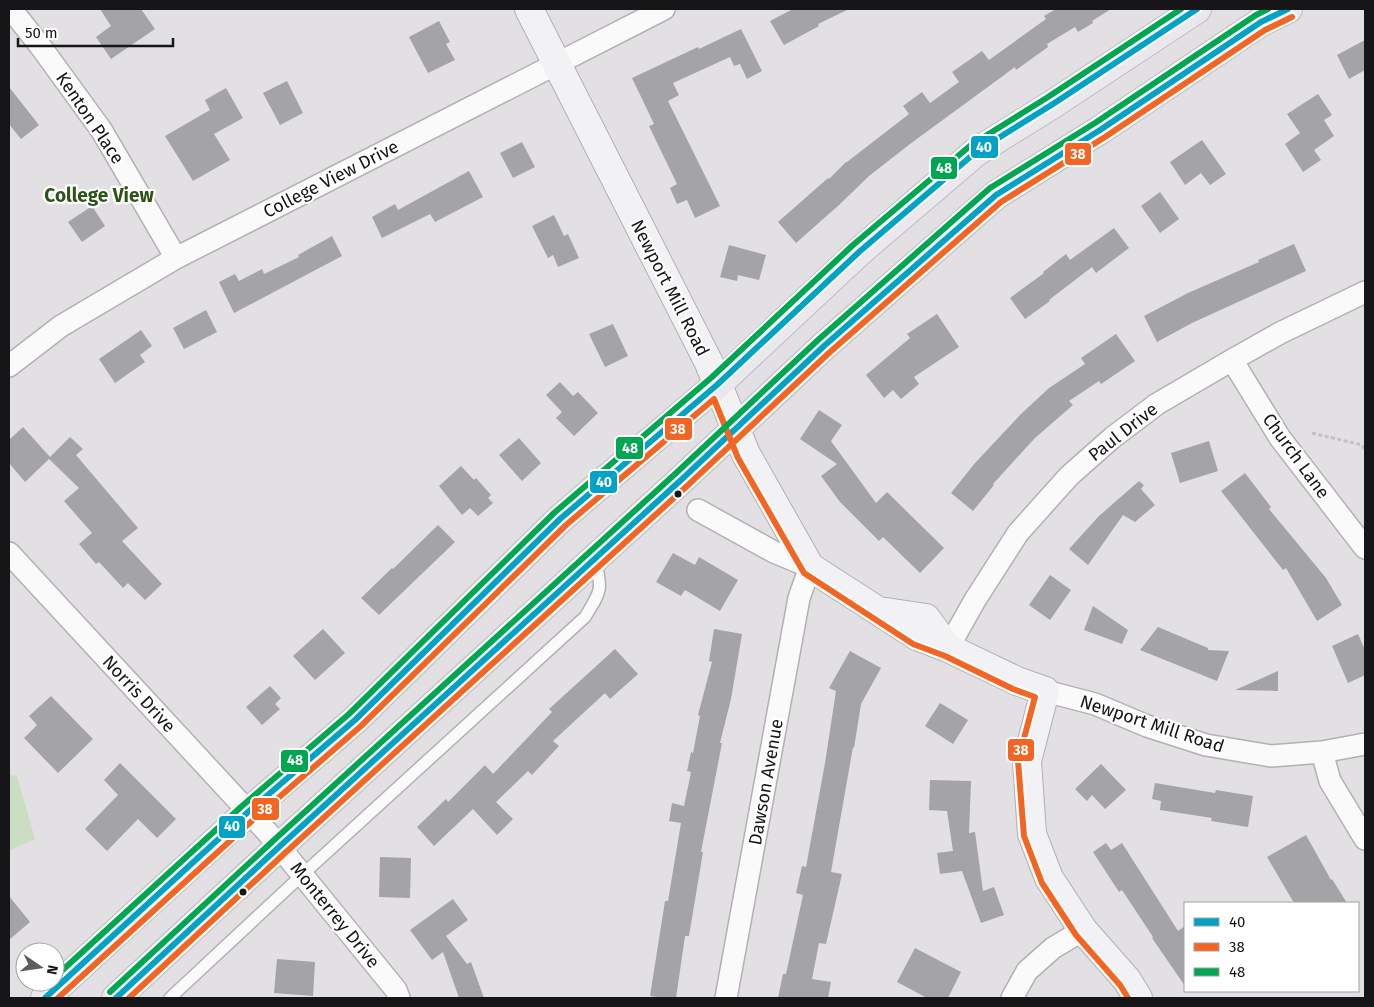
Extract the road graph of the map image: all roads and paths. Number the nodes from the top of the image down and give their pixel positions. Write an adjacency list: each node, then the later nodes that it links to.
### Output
1 (11, 9): 7 (street, Kenton Place)
2 (529, 9): 6 (street, Newport Mill Road)
3 (664, 9): 6 (street, College View Drive)
4 (1197, 9): 11 (main road)
5 (1288, 9): 12 (main road)
6 (556, 63): 7 (street, College View Drive); 11 (street, Newport Mill Road)
7 (176, 258): 10 (street, College View Drive)
8 (1365, 292): 9 (street, Paul Drive)
9 (1232, 360): 16 (street, Church Lane); 20 (street, Paul Drive)
10 (9, 366)
11 (718, 384): 12 (street, Newport Mill Road); 24 (main road)
12 (735, 429): 18 (main road); 19 (street, Newport Mill Road)
13 (1312, 434): 14 (path)
14 (1365, 450)
15 (698, 510): 19 (street, Newport Mill Road)
16 (1365, 548)
17 (9, 553): 24 (street, Norris Drive)
18 (595, 558): 26 (main road); 27 (lane)
19 (810, 567): 20 (street, Newport Mill Road); 33 (street, Dawson Avenue)
20 (948, 648): 21 (street, Newport Mill Road)
21 (1045, 690): 23 (street, Newport Mill Road); 28 (street)
22 (1365, 744): 23 (street, Newport Mill Road)
23 (1322, 752): 25 (street)
24 (248, 812): 26 (street, Norris Drive); 29 (main road)
25 (1365, 839)
26 (274, 840): 27 (street, Monterrey Drive); 30 (main road)
27 (302, 875): 31 (lane); 32 (street, Monterrey Drive)
28 (1083, 930): 34 (street); 35 (street)
29 (45, 998)
30 (116, 998)
31 (170, 998)
32 (399, 998)
33 (726, 998)
34 (1012, 998)
35 (1138, 998)

